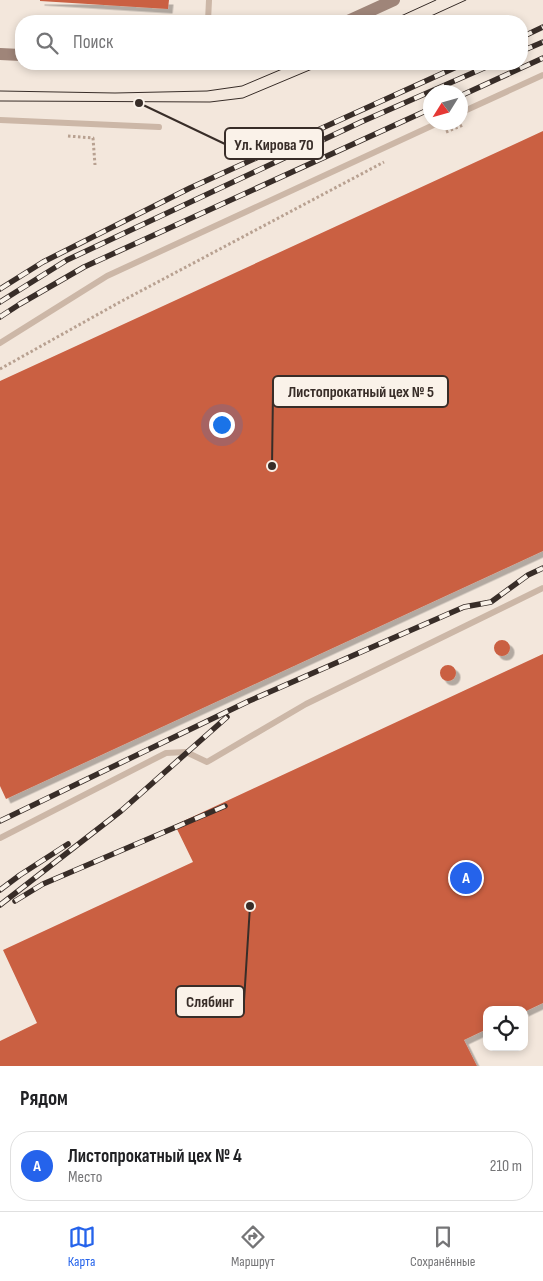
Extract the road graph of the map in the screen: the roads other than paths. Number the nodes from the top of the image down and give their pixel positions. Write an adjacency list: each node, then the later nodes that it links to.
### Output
1 (209, 0): 3 (lane)
2 (394, 0): 4 (main road)
3 (208, 15)
4 (361, 15)
5 (0, 54): 6 (main road)
6 (15, 55)
7 (543, 75): 8 (lane)
8 (468, 109)
9 (0, 120): 10 (lane)
10 (159, 128)
11 (423, 130): 12 (lane)
12 (0, 343)
13 (543, 588): 14 (lane)
14 (0, 838)

